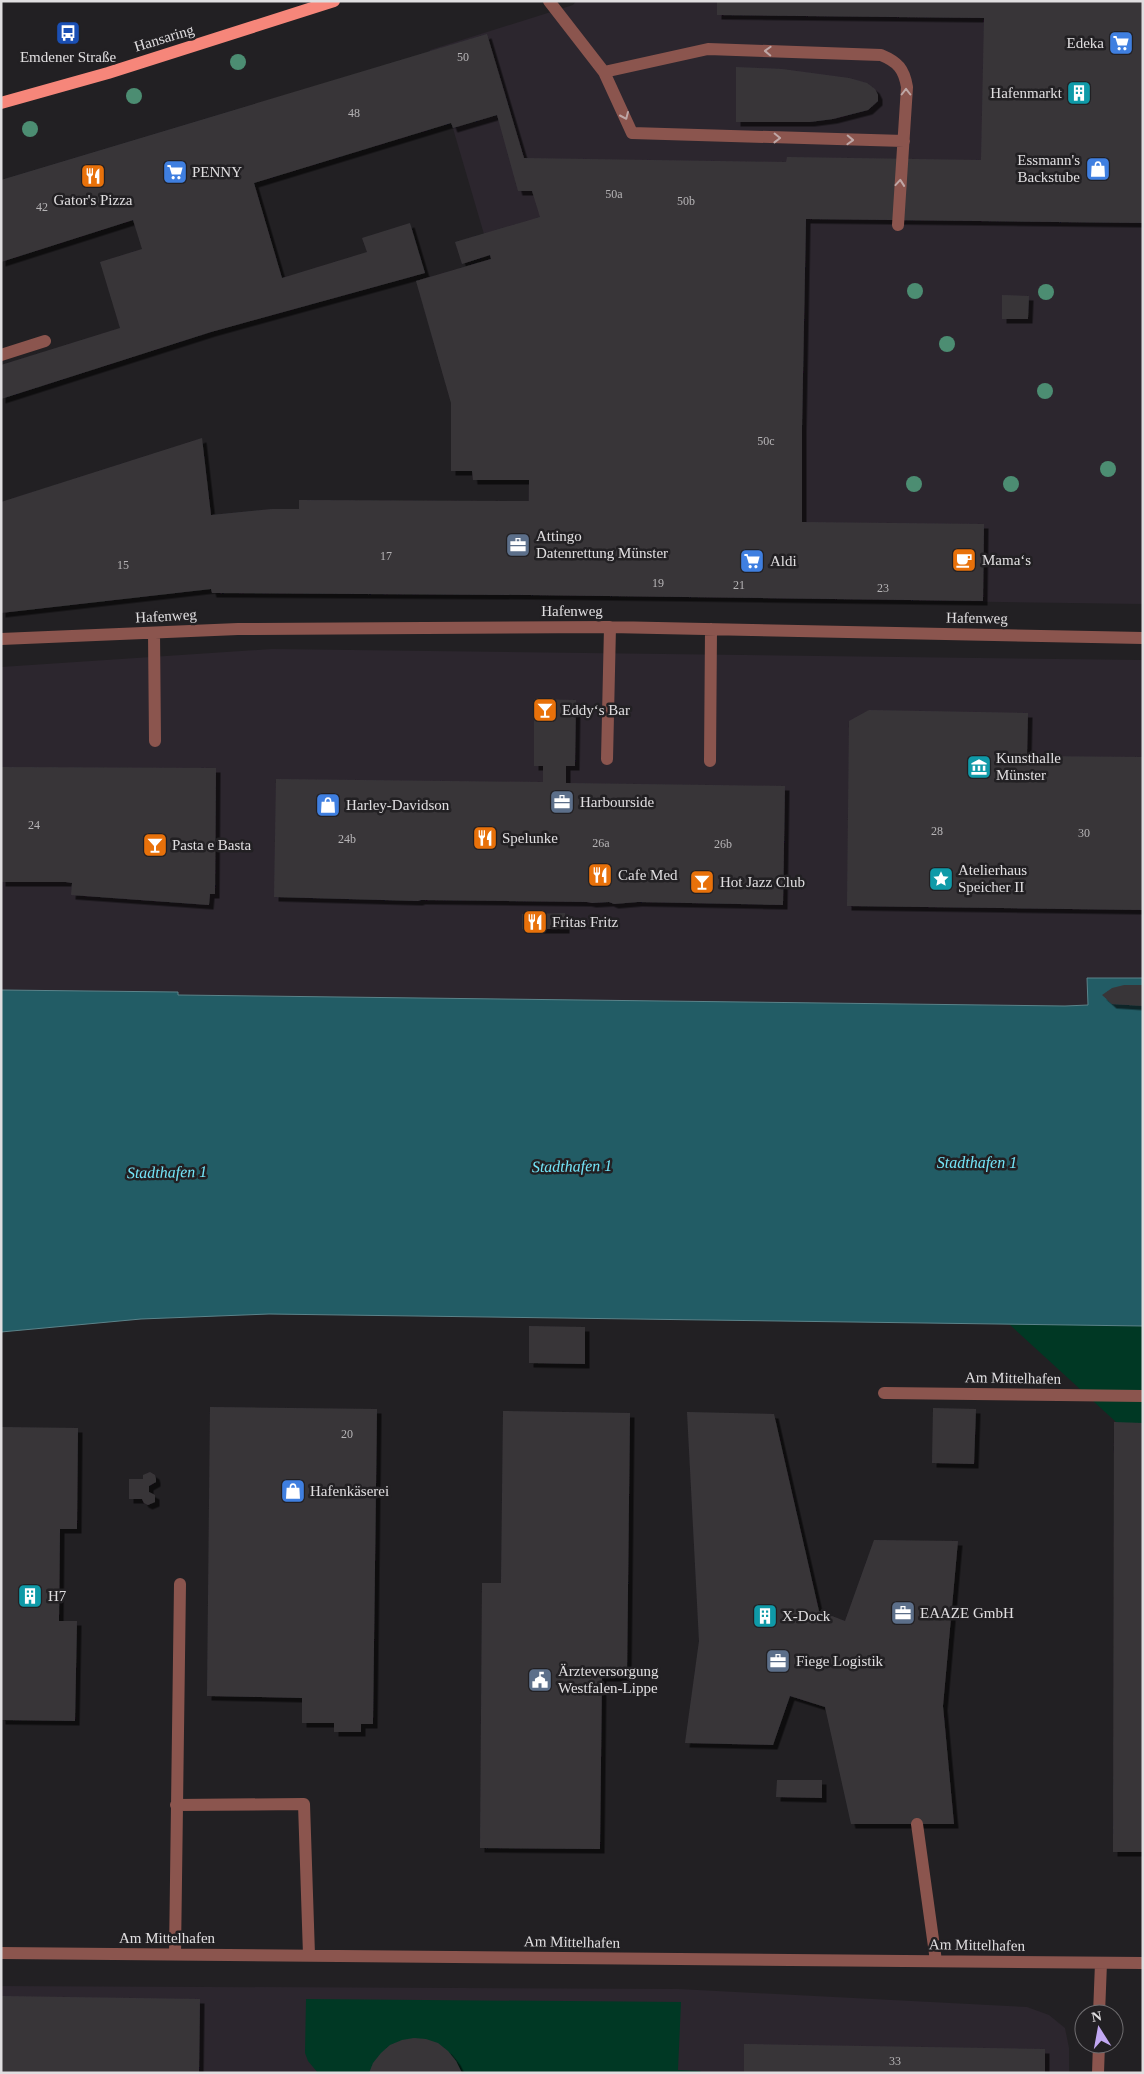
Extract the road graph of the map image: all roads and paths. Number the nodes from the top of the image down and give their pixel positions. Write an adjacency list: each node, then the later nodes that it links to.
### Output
1 (334, 1): 4 (main road, Hansaring)
2 (549, 1): 3 (street)
3 (604, 72): 5 (street, one-way to 5); 5 (street, one-way to 3)
4 (1, 103)
5 (904, 141): 6 (street, one-way to 5)
6 (898, 225)
7 (45, 340): 8 (street)
8 (1, 354)
9 (610, 627): 10 (street, Hafenweg); 11 (street, Hafenweg); 15 (street)
10 (711, 629): 12 (street, Hafenweg); 16 (street)
11 (154, 633): 13 (street, Hafenweg); 14 (street)
12 (1143, 638)
13 (1, 639)
14 (155, 741)
15 (607, 760)
16 (710, 761)
17 (884, 1393): 18 (street, Am Mittelhafen)
18 (1143, 1396)
19 (180, 1584): 20 (street)
20 (176, 1805): 23 (street); 24 (street)
21 (917, 1824): 25 (street)
22 (1, 1952): 23 (street, Am Mittelhafen)
23 (175, 1954): 24 (street, Am Mittelhafen)
24 (308, 1955): 25 (street, Am Mittelhafen)
25 (936, 1961): 26 (street, Am Mittelhafen)
26 (1100, 1963): 27 (street, Am Mittelhafen); 28 (street)
27 (1143, 1963)
28 (1099, 2004)
29 (1099, 2054): 30 (street)
30 (1098, 2073)

